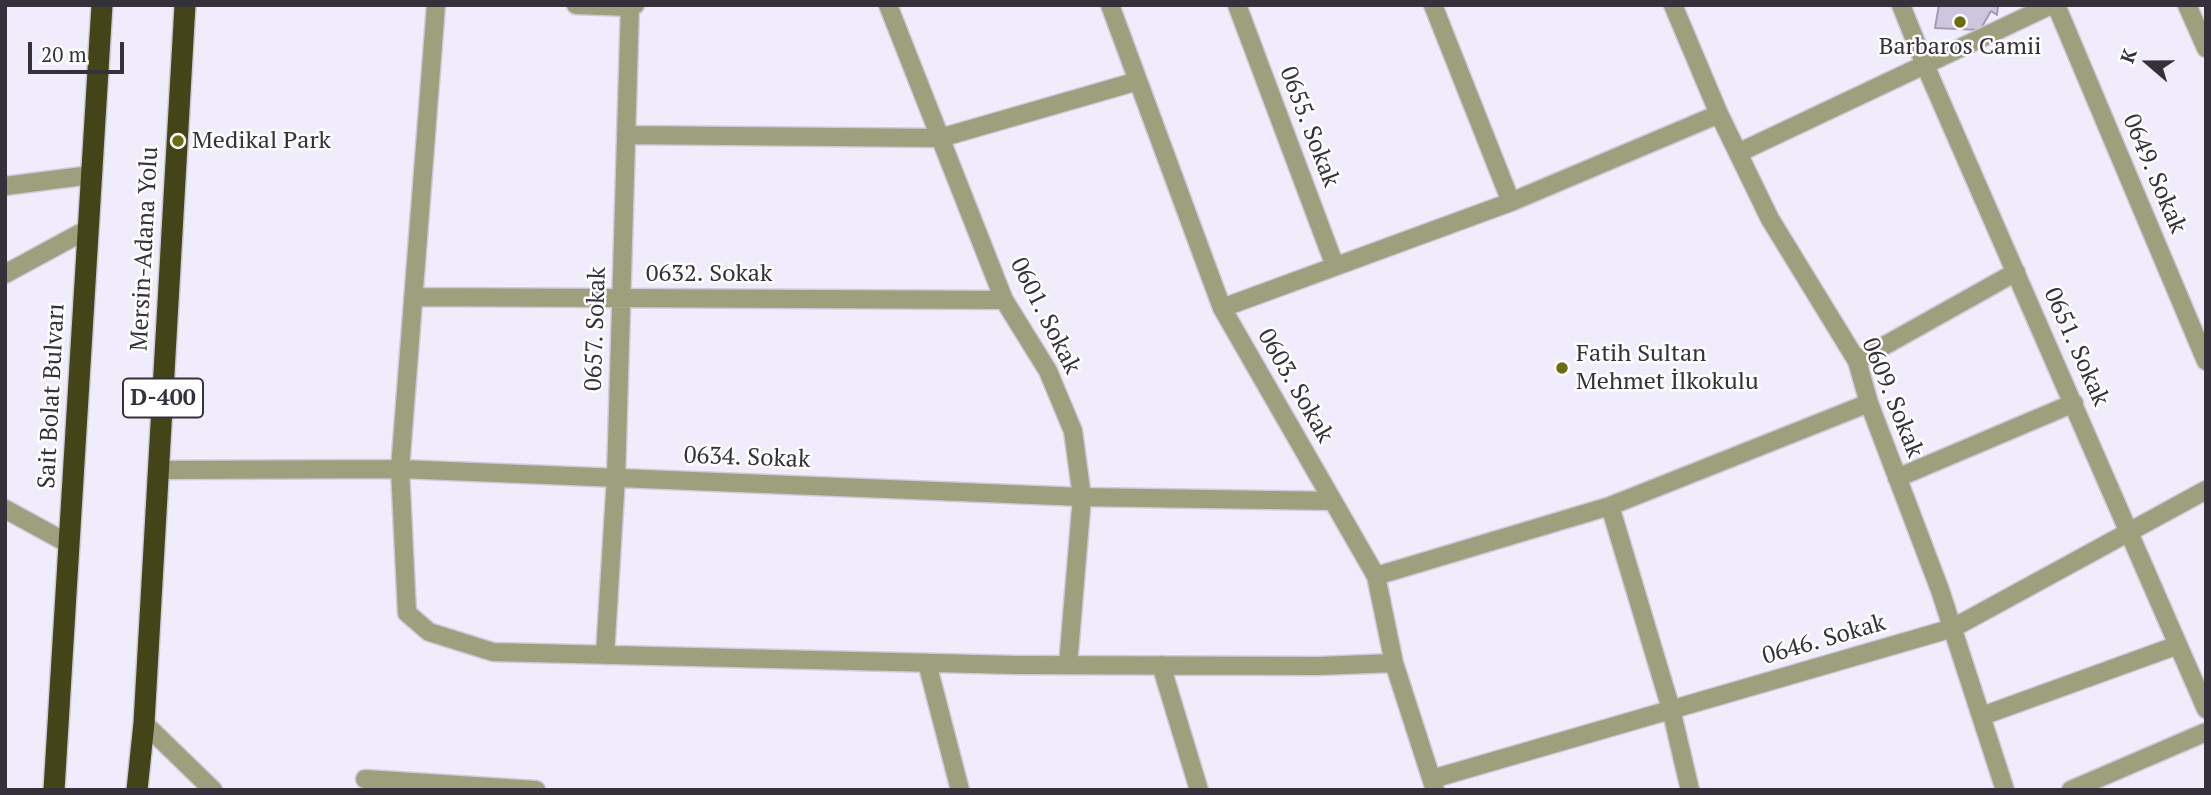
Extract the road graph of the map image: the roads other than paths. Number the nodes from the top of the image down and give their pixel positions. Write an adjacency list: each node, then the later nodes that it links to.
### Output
1 (102, 5): 22 (highway, Sait Bolat Bulvarı)
2 (185, 5): 38 (highway, Mersin-Adana Yolu / D-400)
3 (436, 5): 29 (street)
4 (576, 5): 14 (street)
5 (888, 5): 20 (street, 0601. Sokak)
6 (1110, 5): 17 (street, 0603. Sokak)
7 (1237, 5): 26 (street, 0655. Sokak)
8 (1433, 5): 24 (street)
9 (1673, 5): 18 (street, 0609. Sokak)
10 (1901, 5): 16 (street, 0651. Sokak)
11 (2051, 5): 16 (street)
12 (2056, 5): 34 (street, 0649. Sokak)
13 (2187, 5): 15 (street)
14 (631, 6): 19 (street, 0657. Sokak)
15 (2206, 48)
16 (1925, 65): 21 (street); 27 (street, 0651. Sokak)
17 (1138, 81): 20 (street); 32 (street, 0603. Sokak)
18 (1719, 114): 21 (street, 0609. Sokak); 24 (street)
19 (626, 135): 20 (street); 30 (street, 0657. Sokak)
20 (940, 138): 31 (street, 0601. Sokak)
21 (1738, 153): 33 (street, 0609. Sokak)
22 (91, 175): 23 (street); 25 (highway, Sait Bolat Bulvarı)
23 (5, 186)
24 (1511, 202): 26 (street)
25 (88, 229): 28 (street); 47 (highway, Sait Bolat Bulvarı)
26 (1335, 266): 32 (street)
27 (2017, 272): 33 (street); 36 (street, 0651. Sokak)
28 (5, 274)
29 (414, 297): 30 (street, 0632. Sokak); 37 (street)
30 (621, 298): 31 (street, 0632. Sokak); 39 (street, 0657. Sokak)
31 (1004, 300): 42 (street, 0601. Sokak)
32 (1222, 308): 43 (street, 0603. Sokak)
33 (1857, 361): 35 (street, 0609. Sokak)
34 (2206, 362)
35 (1869, 403): 40 (street, 0609. Sokak); 44 (street)
36 (2074, 403): 40 (street); 46 (street, 0651. Sokak)
37 (400, 469): 38 (street, 0634. Sokak); 39 (street, 0634. Sokak); 51 (street)
38 (158, 470): 59 (highway, Mersin-Adana Yolu / D-400)
39 (616, 477): 42 (street, 0634. Sokak); 51 (street, 0657. Sokak)
40 (1897, 478): 49 (street, 0609. Sokak)
41 (2206, 490): 46 (street, 0646. Sokak)
42 (1082, 497): 43 (street, 0634. Sokak); 54 (street, 0601. Sokak)
43 (1333, 501): 48 (street, 0603. Sokak)
44 (1610, 506): 48 (street); 56 (street)
45 (5, 509): 47 (street)
46 (2130, 531): 49 (street, 0646. Sokak); 50 (street, 0651. Sokak)
47 (69, 544): 63 (highway, Sait Bolat Bulvarı)
48 (1376, 576): 53 (street, 0603. Sokak)
49 (1952, 628): 56 (street, 0646. Sokak); 58 (street, 0609. Sokak)
50 (2178, 645): 57 (street, 0651. Sokak); 58 (street)
51 (605, 654): 52 (street)
52 (927, 663): 54 (street); 67 (street)
53 (1394, 663): 55 (street); 62 (street, 0603. Sokak)
54 (1068, 665): 55 (street)
55 (1161, 665): 68 (street)
56 (1671, 709): 62 (street, 0646. Sokak); 69 (street)
57 (2206, 709)
58 (1982, 716): 70 (street, 0609. Sokak)
59 (144, 723): 64 (highway, Mersin-Adana Yolu / D-400); 65 (street)
60 (2206, 732): 71 (street)
61 (365, 779): 66 (street)
62 (1433, 784)
63 (54, 790)
64 (137, 790)
65 (213, 790)
66 (536, 790)
67 (960, 790)
68 (1199, 790)
69 (1690, 790)
70 (2005, 790)
71 (2071, 790)

